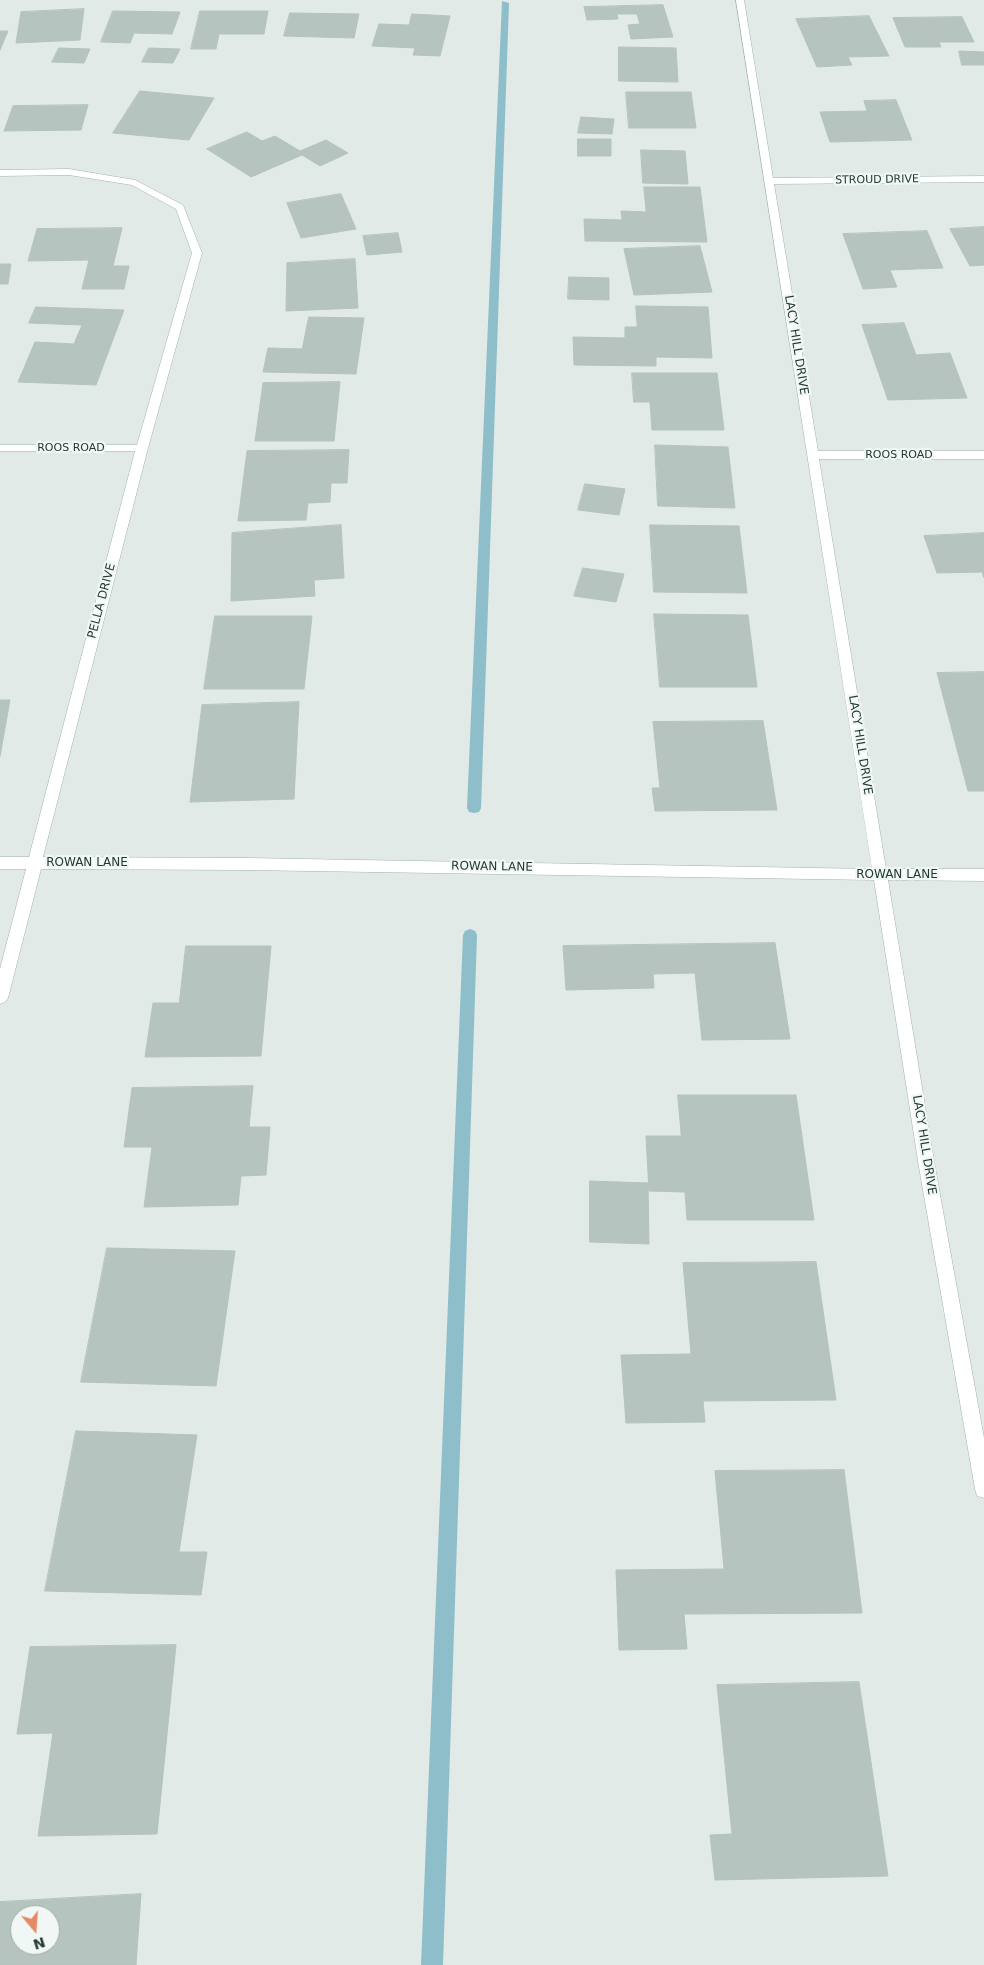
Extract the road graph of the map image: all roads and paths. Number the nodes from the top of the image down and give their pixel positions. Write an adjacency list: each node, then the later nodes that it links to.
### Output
1 (740, 0): 4 (street, LACY HILL DRIVE)
2 (0, 173): 6 (street, PELLA DRIVE)
3 (984, 179): 4 (street, STROUD DRIVE)
4 (770, 181): 7 (street, LACY HILL DRIVE)
5 (0, 448): 6 (street, ROOS ROAD)
6 (142, 448): 10 (street, PELLA DRIVE)
7 (813, 455): 8 (street, ROOS ROAD); 11 (street, LACY HILL DRIVE)
8 (984, 455)
9 (0, 863): 10 (street, ROWAN LANE)
10 (35, 863): 11 (street, ROWAN LANE); 13 (street, PELLA DRIVE)
11 (881, 875): 12 (street, ROWAN LANE); 14 (street, LACY HILL DRIVE)
12 (984, 875)
13 (0, 998)
14 (984, 1489)

